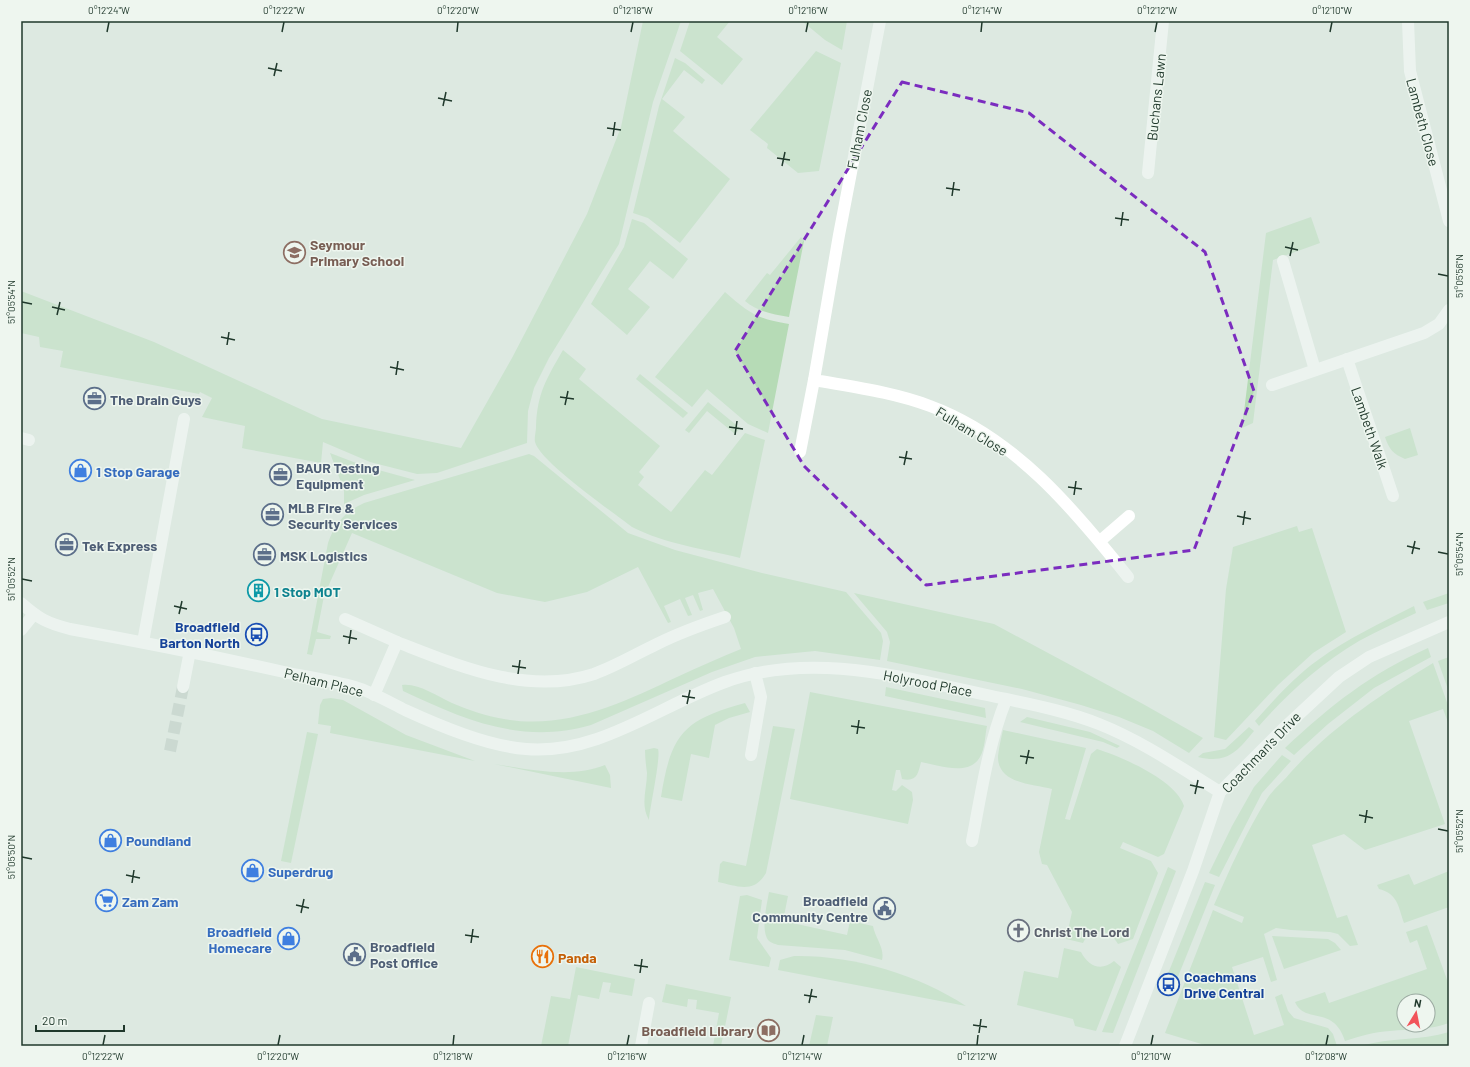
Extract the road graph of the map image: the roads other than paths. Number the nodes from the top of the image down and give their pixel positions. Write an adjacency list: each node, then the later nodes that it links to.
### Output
1 (880, 21): 10 (street, Fulham Close)
2 (1163, 21): 4 (street, Buchans Lawn)
3 (1408, 21): 5 (street, Lambeth Close)
4 (1148, 173)
5 (1449, 221)
6 (1283, 261): 9 (street)
7 (1449, 310): 8 (street)
8 (1347, 359): 9 (street); 14 (street, Lambeth Walk)
9 (1315, 370): 11 (street)
10 (814, 380): 13 (street, Fulham Close); 16 (street, Fulham Close)
11 (1272, 385)
12 (184, 419): 24 (street)
13 (800, 452)
14 (1393, 496)
15 (1129, 516): 16 (street)
16 (1100, 541): 17 (street, Fulham Close)
17 (1128, 577)
18 (21, 603): 19 (street, Pelham Place)
19 (34, 614): 23 (street); 24 (street, Pelham Place)
20 (725, 617): 25 (street)
21 (345, 619): 25 (street)
22 (1449, 622): 33 (street, Coachman's Drive)
23 (21, 630)
24 (143, 642): 26 (street, Pelham Place)
25 (397, 642): 29 (street)
26 (190, 651): 28 (street); 29 (street, Pelham Place)
27 (755, 673): 30 (street, Holyrood Place); 31 (street, Holyrood Place); 32 (street)
28 (183, 687)
29 (374, 695): 31 (street, Pelham Place)
30 (1006, 700): 33 (street, Holyrood Place); 34 (street)
31 (625, 727)
32 (751, 755)
33 (1220, 792): 37 (street, Coachman's Drive)
34 (972, 841)
35 (649, 1003): 36 (street)
36 (641, 1046)
37 (1125, 1046)

